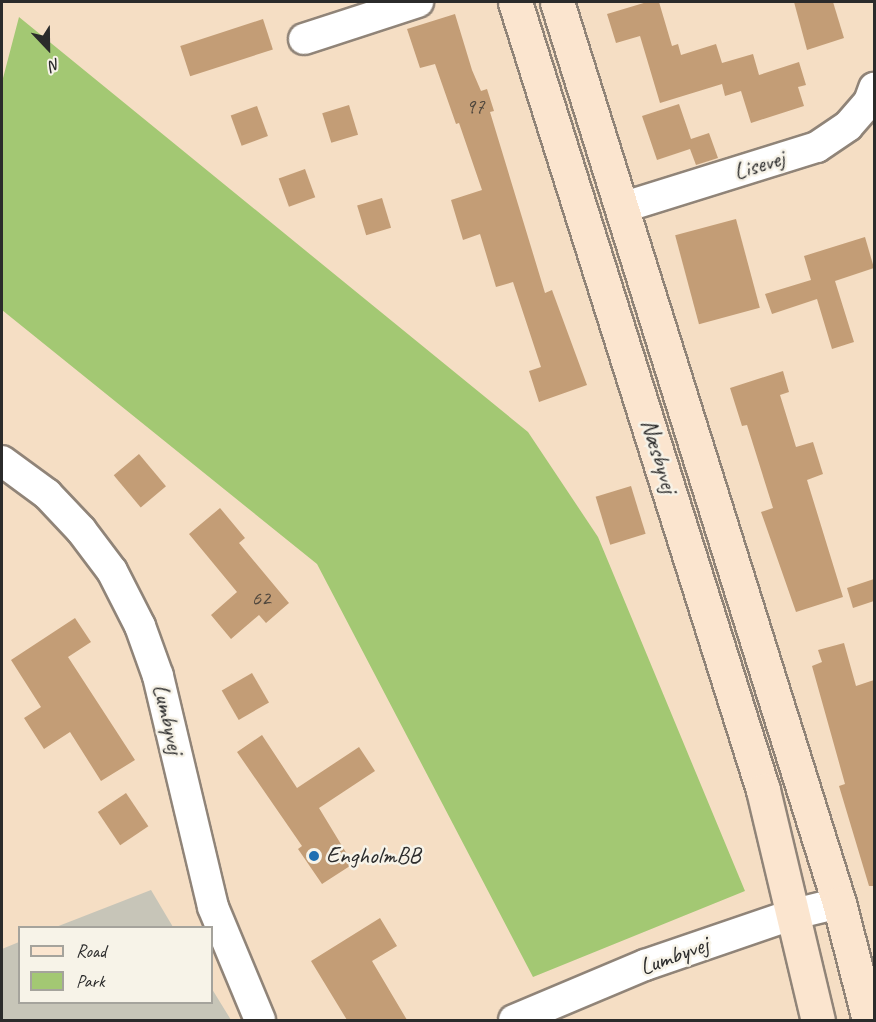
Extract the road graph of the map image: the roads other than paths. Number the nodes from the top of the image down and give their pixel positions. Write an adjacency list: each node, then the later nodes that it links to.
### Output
1 (418, 2): 4 (street)
2 (515, 2): 9 (main road, Næsbyvej)
3 (557, 2): 6 (main road, Næsbyvej)
4 (304, 39)
5 (874, 88): 6 (street, Lisevej)
6 (621, 208): 8 (main road, Næsbyvej)
7 (2, 461): 10 (street, Lumbyvej)
8 (839, 903): 9 (street, Lumbyvej); 13 (main road, Næsbyvej)
9 (794, 914): 11 (street, Lumbyvej); 12 (main road, Næsbyvej)
10 (260, 1020)
11 (514, 1020)
12 (818, 1020)
13 (869, 1020)

